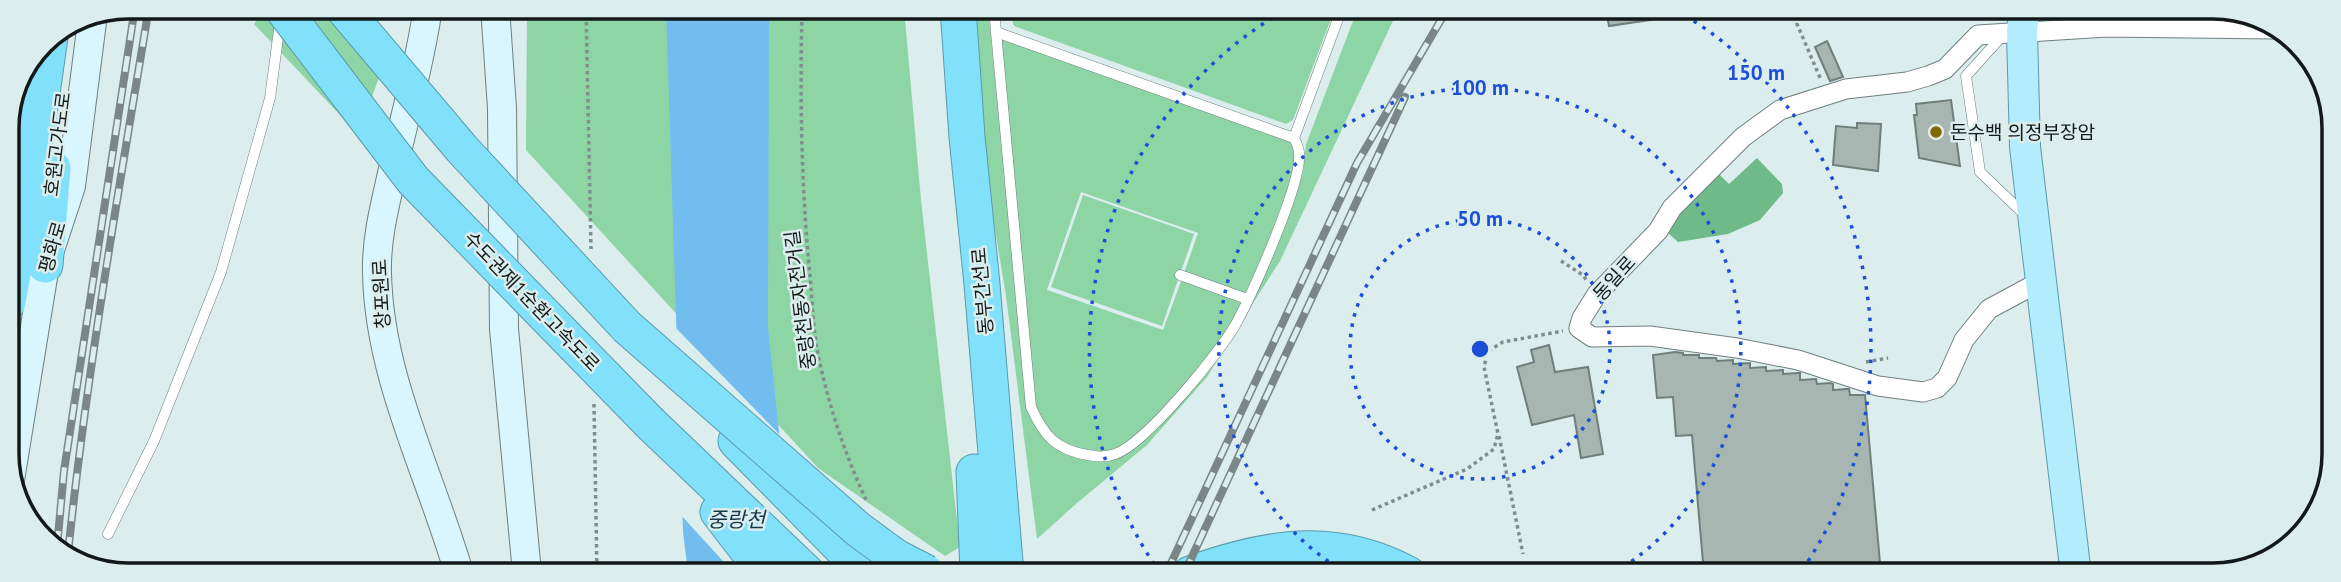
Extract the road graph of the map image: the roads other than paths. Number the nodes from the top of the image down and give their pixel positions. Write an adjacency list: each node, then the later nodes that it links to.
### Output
1 (280, 19): 27 (lane)
2 (290, 19): 25 (highway, 수도권제1순환고속도로, bridge)
3 (352, 19): 24 (highway, bridge)
4 (425, 19): 28 (street, 창포원로)
5 (496, 19): 29 (street)
6 (937, 19): 34 (highway, 동부간선로)
7 (959, 19): 35 (highway, 동부간선로)
8 (995, 19): 14 (lane)
9 (1338, 19): 17 (lane)
10 (2202, 19): 12 (street, 동일로); 13 (street, 동일로)
11 (91, 26): 20 (street, 평화로)
12 (2249, 26)
13 (2025, 27): 18 (main road); 18 (lane); 22 (street, 동일로)
14 (996, 32): 17 (lane); 23 (lane)
15 (70, 37): 20 (highway, 호원고가도로)
16 (47, 56): 19 (highway, 호원고가도로)
17 (1294, 138): 23 (lane)
18 (2034, 223): 22 (main road)
19 (19, 240)
20 (45, 265): 26 (street, 평화로)
21 (1180, 275): 23 (lane)
22 (2041, 281): 38 (main road)
23 (1247, 299)
24 (627, 327): 32 (highway, bridge); 33 (highway, bridge)
25 (650, 423): 30 (highway); 31 (highway, 수도권제1순환고속도로)
26 (19, 425)
27 (108, 534)
28 (456, 563)
29 (525, 563)
30 (757, 563)
31 (797, 563)
32 (856, 563)
33 (908, 563)
34 (977, 563)
35 (1005, 563)
36 (1226, 563): 37 (highway)
37 (1384, 563)
38 (2075, 563)

